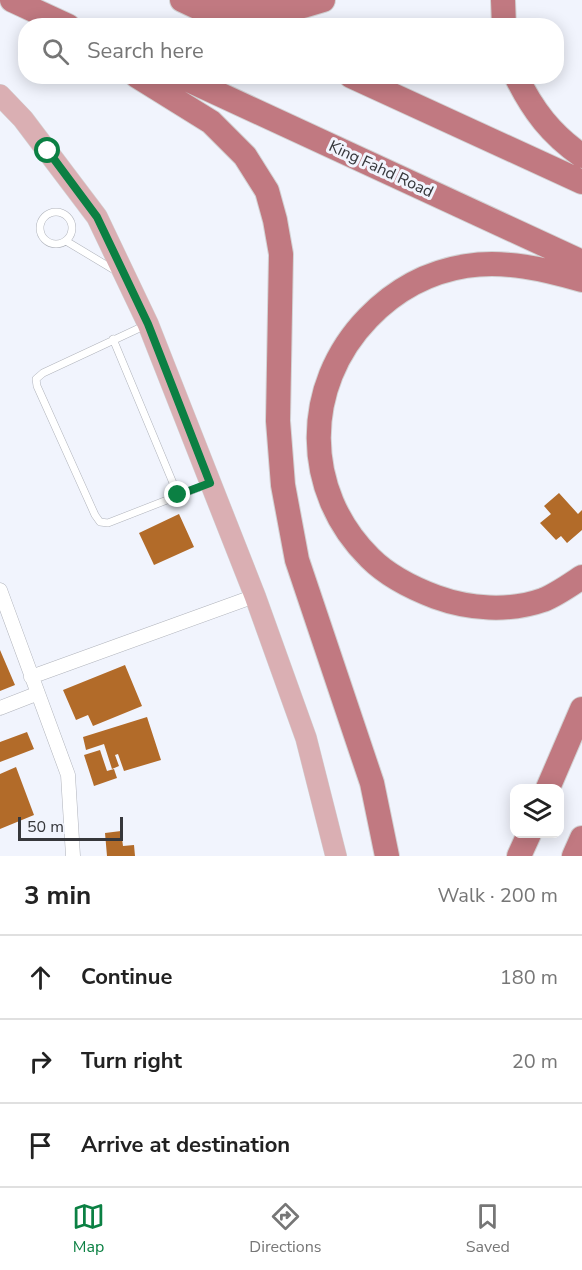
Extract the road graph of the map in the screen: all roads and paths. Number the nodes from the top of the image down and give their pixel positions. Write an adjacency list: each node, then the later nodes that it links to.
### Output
1 (7, 0): 7 (highway)
2 (12, 0): 8 (highway)
3 (182, 0): 9 (highway)
4 (218, 0): 5 (highway)
5 (323, 0)
6 (503, 0): 10 (highway)
7 (37, 18)
8 (51, 18)
9 (220, 18)
10 (504, 18)
11 (150, 84): 38 (highway)
12 (197, 84): 19 (highway, King Fahd Road)
13 (368, 84): 17 (highway)
14 (521, 84): 16 (highway)
15 (0, 95): 20 (main road)
16 (582, 156)
17 (582, 182)
18 (66, 241): 18 (lane); 20 (lane)
19 (582, 262)
20 (126, 277): 22 (main road)
21 (582, 280): 26 (highway)
22 (148, 324): 23 (lane); 24 (main road)
23 (113, 339): 25 (lane); 25 (lane)
24 (210, 483): 25 (lane); 28 (main road)
25 (178, 495)
26 (582, 577)
27 (0, 590): 29 (street)
28 (255, 596): 29 (street); 37 (main road)
29 (30, 677): 30 (street)
30 (36, 694): 31 (street); 36 (street)
31 (0, 708)
32 (582, 709): 33 (highway)
33 (550, 784)
34 (527, 838): 39 (highway)
35 (582, 838): 40 (highway)
36 (73, 856)
37 (336, 856)
38 (387, 856)
39 (519, 856)
40 (574, 856)

